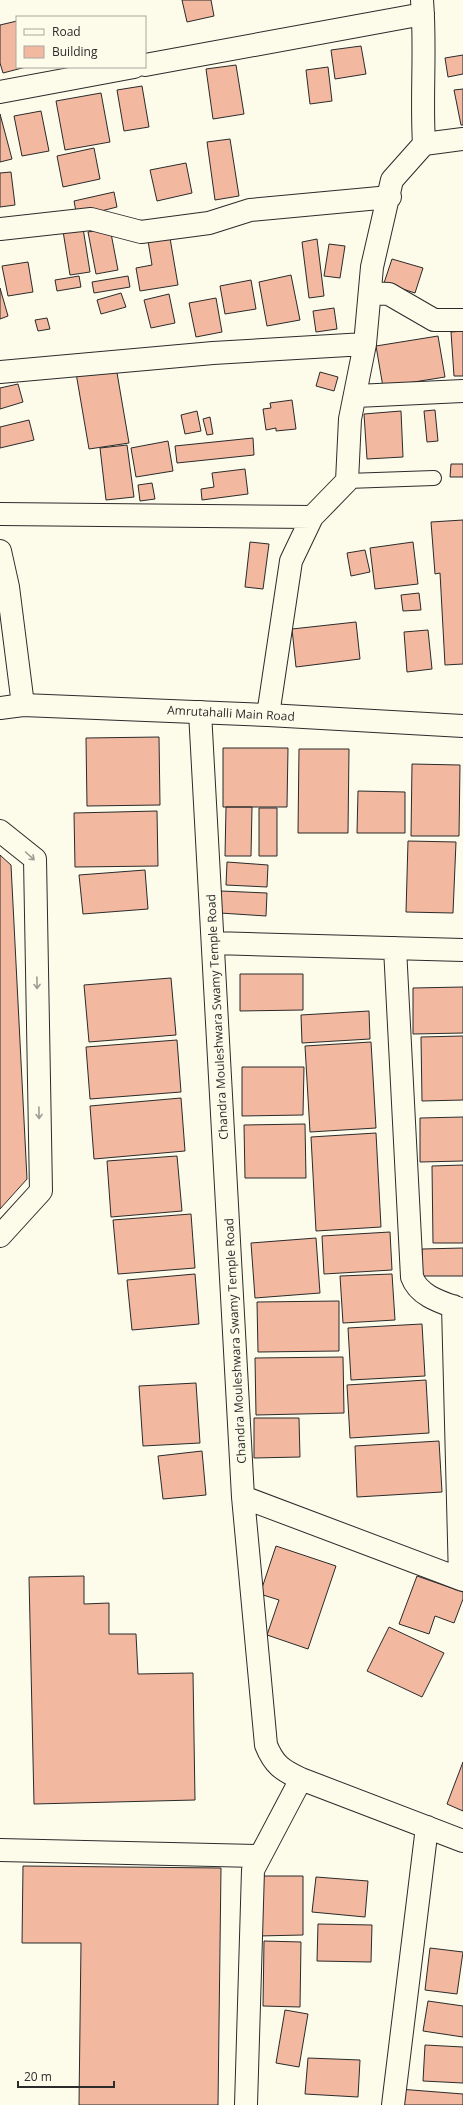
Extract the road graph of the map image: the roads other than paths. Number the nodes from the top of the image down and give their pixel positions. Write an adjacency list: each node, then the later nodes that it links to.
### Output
1 (423, 7): 2 (street); 6 (street)
2 (146, 65)
3 (129, 68): 4 (street)
4 (0, 92)
5 (463, 139): 6 (street)
6 (424, 144): 7 (street)
7 (390, 197): 8 (street); 9 (street)
8 (0, 229)
9 (370, 292): 10 (street); 11 (street)
10 (463, 320)
11 (365, 344): 12 (street); 14 (street)
12 (0, 372)
13 (463, 390): 14 (street)
14 (356, 396): 16 (street)
15 (434, 478): 16 (lane)
16 (347, 481): 18 (street)
17 (0, 514): 18 (street)
18 (312, 517): 23 (street)
19 (0, 551): 20 (street)
20 (23, 705): 21 (street, Amrutahalli Main Road); 22 (street, Amrutahalli Main Road)
21 (0, 708)
22 (200, 712): 23 (street, Amrutahalli Main Road); 26 (street, Chandra Mouleshwara Swamy Temple Road)
23 (268, 715): 24 (street, Amrutahalli Main Road)
24 (463, 726)
25 (0, 831): 29 (street, one-way to 29)
26 (213, 943): 27 (street); 31 (street, Chandra Mouleshwara Swamy Temple Road)
27 (395, 948): 28 (street); 30 (street)
28 (463, 950)
29 (0, 1236)
30 (458, 1308): 32 (street)
31 (244, 1497): 32 (street); 33 (street, Chandra Mouleshwara Swamy Temple Road)
32 (461, 1580)
33 (301, 1779): 34 (street, Chandra Mouleshwara Swamy Temple Road); 37 (street)
34 (427, 1827): 35 (street, Chandra Mouleshwara Swamy Temple Road); 39 (street)
35 (463, 1841)
36 (0, 1850): 37 (street)
37 (260, 1856): 38 (street)
38 (246, 2105)
39 (393, 2105)

